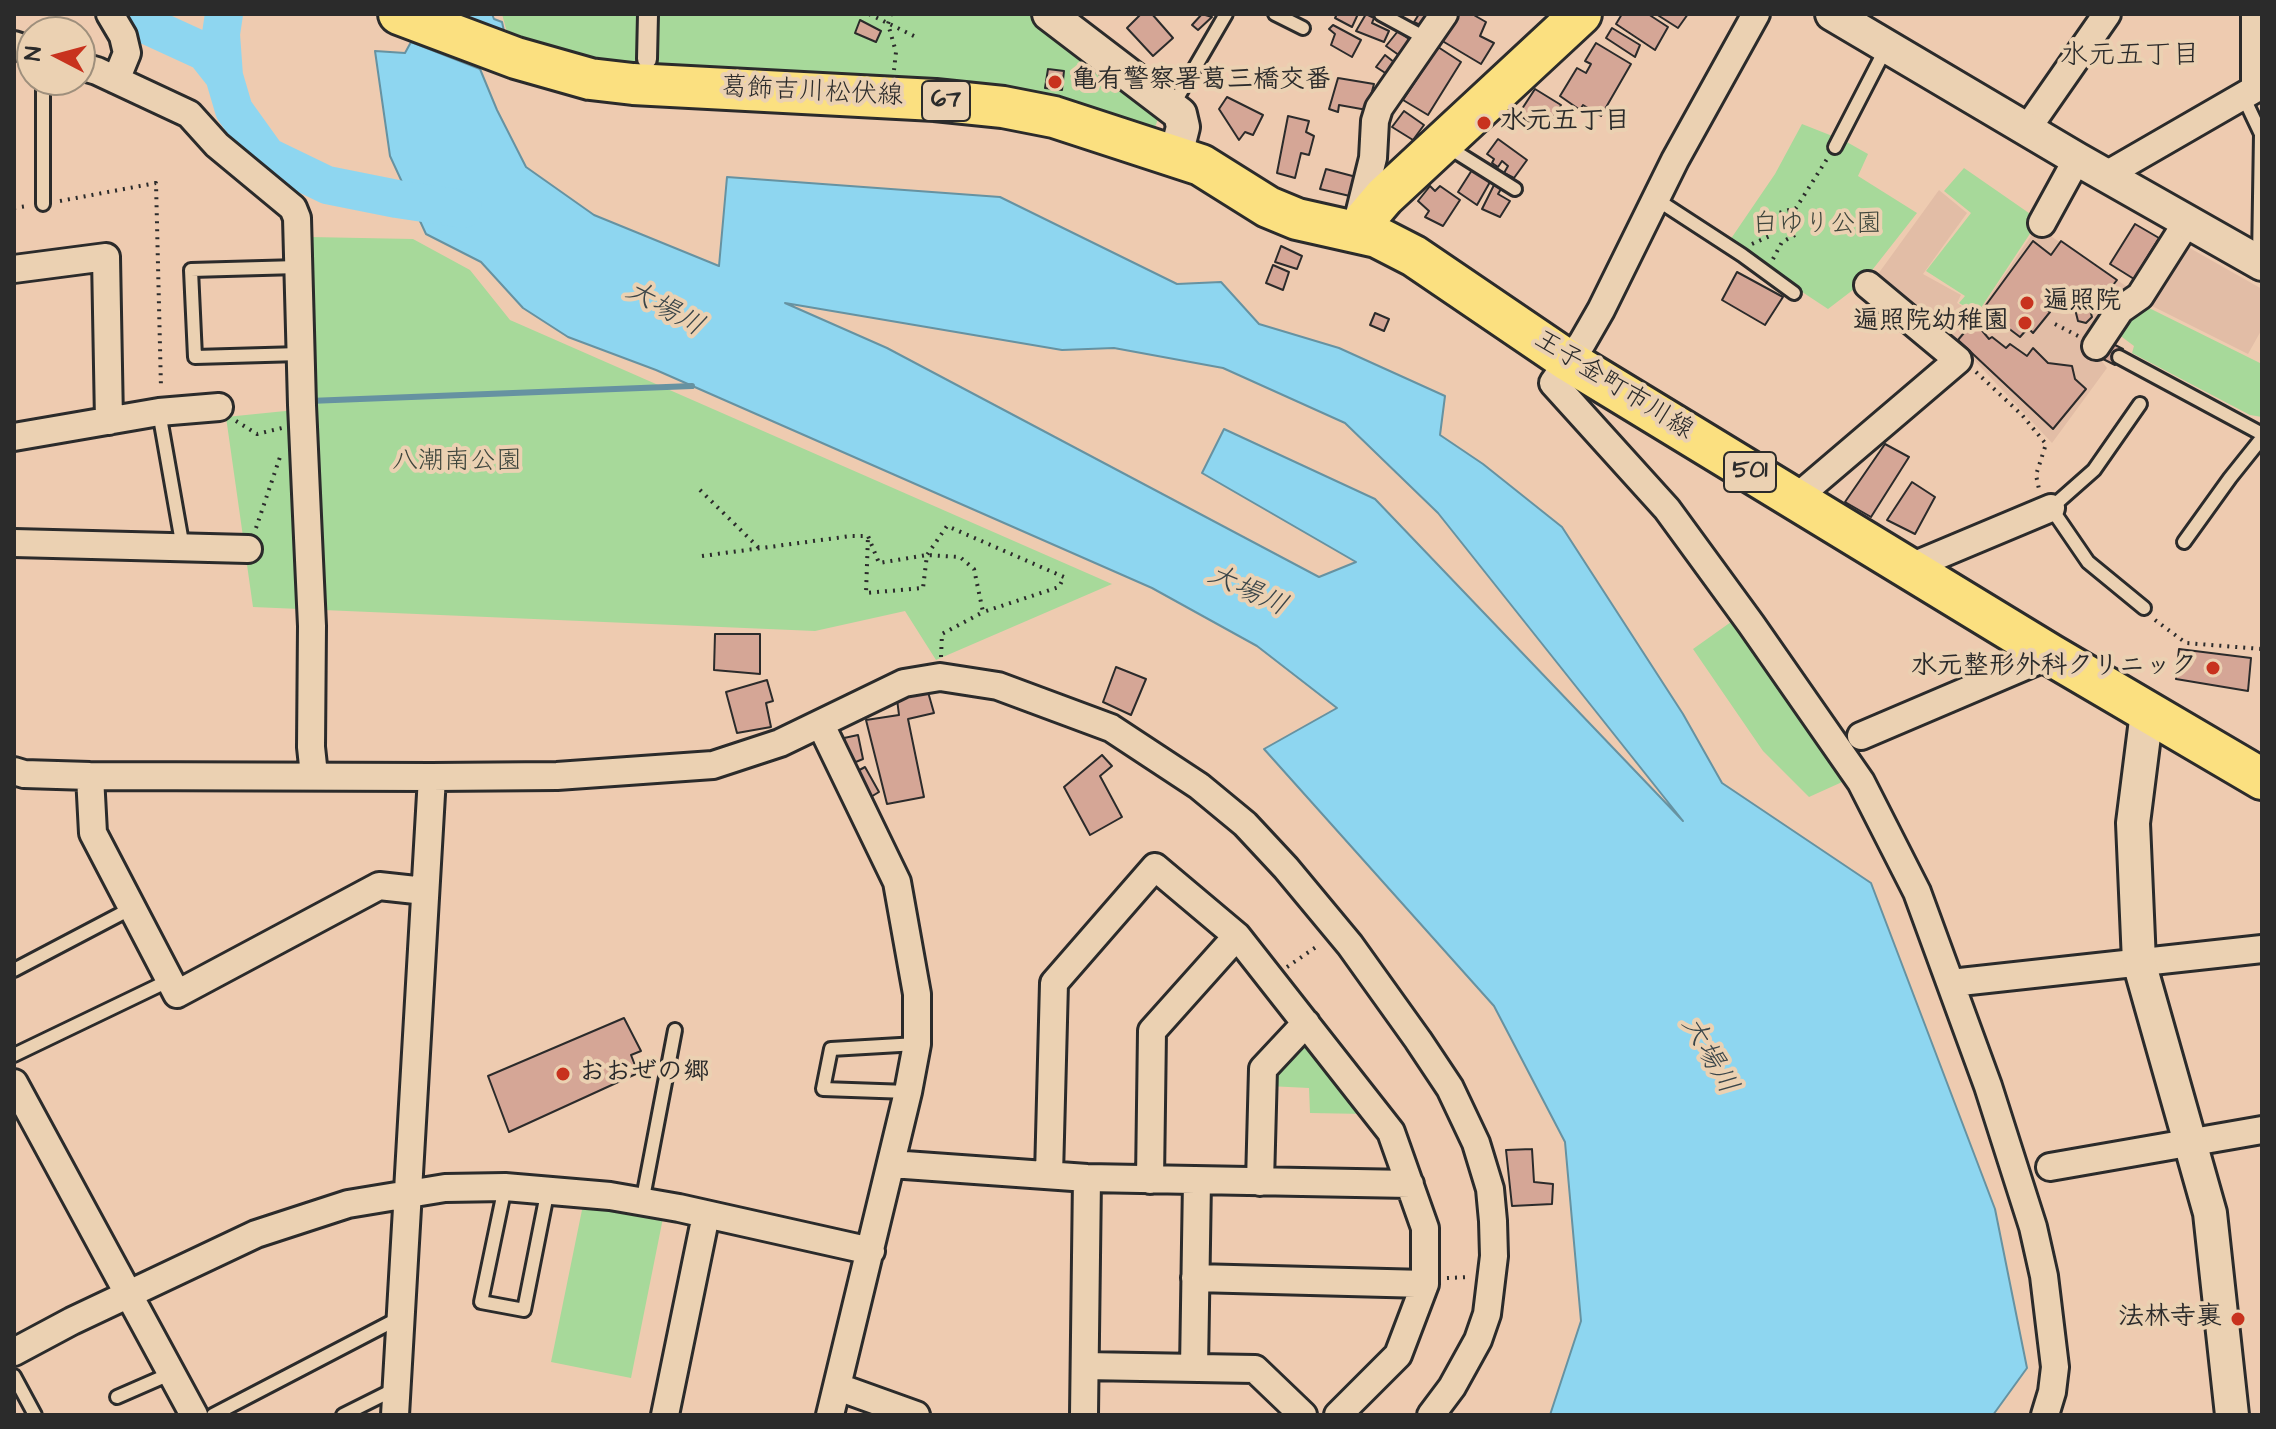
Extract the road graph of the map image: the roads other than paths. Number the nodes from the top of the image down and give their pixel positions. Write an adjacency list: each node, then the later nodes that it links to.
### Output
1 (110, 14): 19 (street)
2 (648, 14): 17 (street)
3 (1049, 14): 22 (street)
4 (1226, 14): 22 (lane)
5 (1275, 14): 14 (lane)
6 (1381, 14): 15 (lane)
7 (1444, 14): 15 (street)
8 (1581, 14): 24 (main road)
9 (1756, 14): 30 (street)
10 (1832, 14): 16 (street)
11 (2107, 14): 23 (street)
12 (2255, 14): 21 (street)
13 (403, 16): 26 (main road, 葛飾吉川松伏線 / 67)
14 (1303, 28)
15 (1427, 39): 34 (street)
16 (1887, 46): 23 (street); 25 (lane)
17 (647, 59)
18 (96, 72): 19 (street)
19 (116, 80): 36 (street)
20 (43, 96): 31 (lane)
21 (2243, 96): 28 (street); 35 (lane)
22 (1172, 107): 26 (street)
23 (2027, 129): 27 (street)
24 (1442, 143): 29 (lane); 34 (main road)
25 (1835, 147)
26 (1176, 155): 34 (main road, 葛飾吉川松伏線 / 67)
27 (2077, 159): 28 (street); 33 (street)
28 (2106, 175): 32 (street)
29 (1515, 189)
30 (1656, 199): 39 (lane); 42 (street)
31 (43, 204)
32 (2187, 222): 35 (street); 40 (street)
33 (2042, 223)
34 (1355, 231): 42 (main road, 王子金町市川線 / 501)
35 (2261, 264)
36 (298, 267): 41 (street); 41 (lane)
37 (14, 269): 46 (street)
38 (1868, 285): 49 (street)
39 (1794, 293)
40 (2108, 352): 47 (lane)
41 (300, 354): 62 (street)
42 (1567, 360): 49 (main road, 王子金町市川線 / 501); 73 (street)
43 (2140, 404): 50 (lane)
44 (219, 407): 45 (street)
45 (159, 412): 46 (street); 53 (lane)
46 (109, 421): 48 (street)
47 (2262, 436): 51 (lane)
48 (14, 437)
49 (1795, 499): 55 (main road, 王子金町市川線 / 501)
50 (2047, 509): 55 (street); 56 (lane)
51 (2184, 542)
52 (14, 543): 53 (street)
53 (183, 548): 54 (street)
54 (248, 549)
55 (1908, 568): 57 (main road, 王子金町市川線 / 501)
56 (2144, 608)
57 (2051, 655): 58 (main road, 王子金町市川線 / 501); 60 (street)
58 (2147, 712): 65 (main road, 王子金町市川線 / 501); 70 (street)
59 (821, 725): 64 (street); 76 (street); 120 (street)
60 (1861, 736)
61 (14, 771): 63 (street)
62 (314, 775): 63 (street); 64 (street)
63 (90, 776): 67 (street)
64 (432, 777): 66 (street)
65 (2262, 779)
66 (425, 891): 72 (street); 92 (street)
67 (132, 908): 71 (lane); 72 (street)
68 (1237, 936): 74 (street); 84 (street); 86 (street)
69 (2262, 949): 70 (street)
70 (2139, 962): 73 (street); 81 (street)
71 (14, 970)
72 (170, 980): 77 (lane)
73 (1951, 983): 108 (street)
74 (1306, 1023): 88 (street); 89 (street)
75 (675, 1030): 93 (lane)
76 (917, 1044): 79 (street); 79 (lane)
77 (14, 1055)
78 (14, 1083): 98 (street)
79 (908, 1092): 82 (street)
80 (2262, 1130): 81 (street)
81 (2190, 1142): 83 (street); 121 (street)
82 (891, 1164): 84 (street); 95 (street)
83 (2050, 1167)
84 (1049, 1175): 85 (street)
85 (1087, 1178): 86 (street); 101 (street)
86 (1150, 1180): 87 (street)
87 (1197, 1181): 88 (street); 96 (street)
88 (1260, 1182): 89 (street)
89 (1410, 1184): 97 (street)
90 (505, 1187): 91 (street); 91 (lane); 92 (street)
91 (548, 1189): 93 (street)
92 (409, 1193): 98 (street); 99 (street)
93 (642, 1203): 94 (street)
94 (706, 1215): 95 (street); 114 (street)
95 (871, 1251): 106 (street)
96 (1195, 1278): 97 (street); 102 (street)
97 (1424, 1281): 119 (street)
98 (131, 1295): 100 (street); 103 (street)
99 (401, 1317): 105 (street); 111 (lane)
100 (14, 1352)
101 (1085, 1366): 102 (street); 117 (street)
102 (1194, 1368): 118 (street)
103 (173, 1373): 107 (lane); 110 (street)
104 (14, 1376): 109 (lane)
105 (397, 1387): 112 (lane); 113 (street)
106 (838, 1387): 115 (street); 116 (street)
107 (117, 1397)
108 (2047, 1413)
109 (35, 1415)
110 (194, 1415)
111 (213, 1415)
112 (343, 1415)
113 (395, 1415)
114 (665, 1415)
115 (830, 1415)
116 (916, 1415)
117 (1084, 1415)
118 (1303, 1415)
119 (1338, 1415)
120 (1431, 1415)
121 (2232, 1415)

